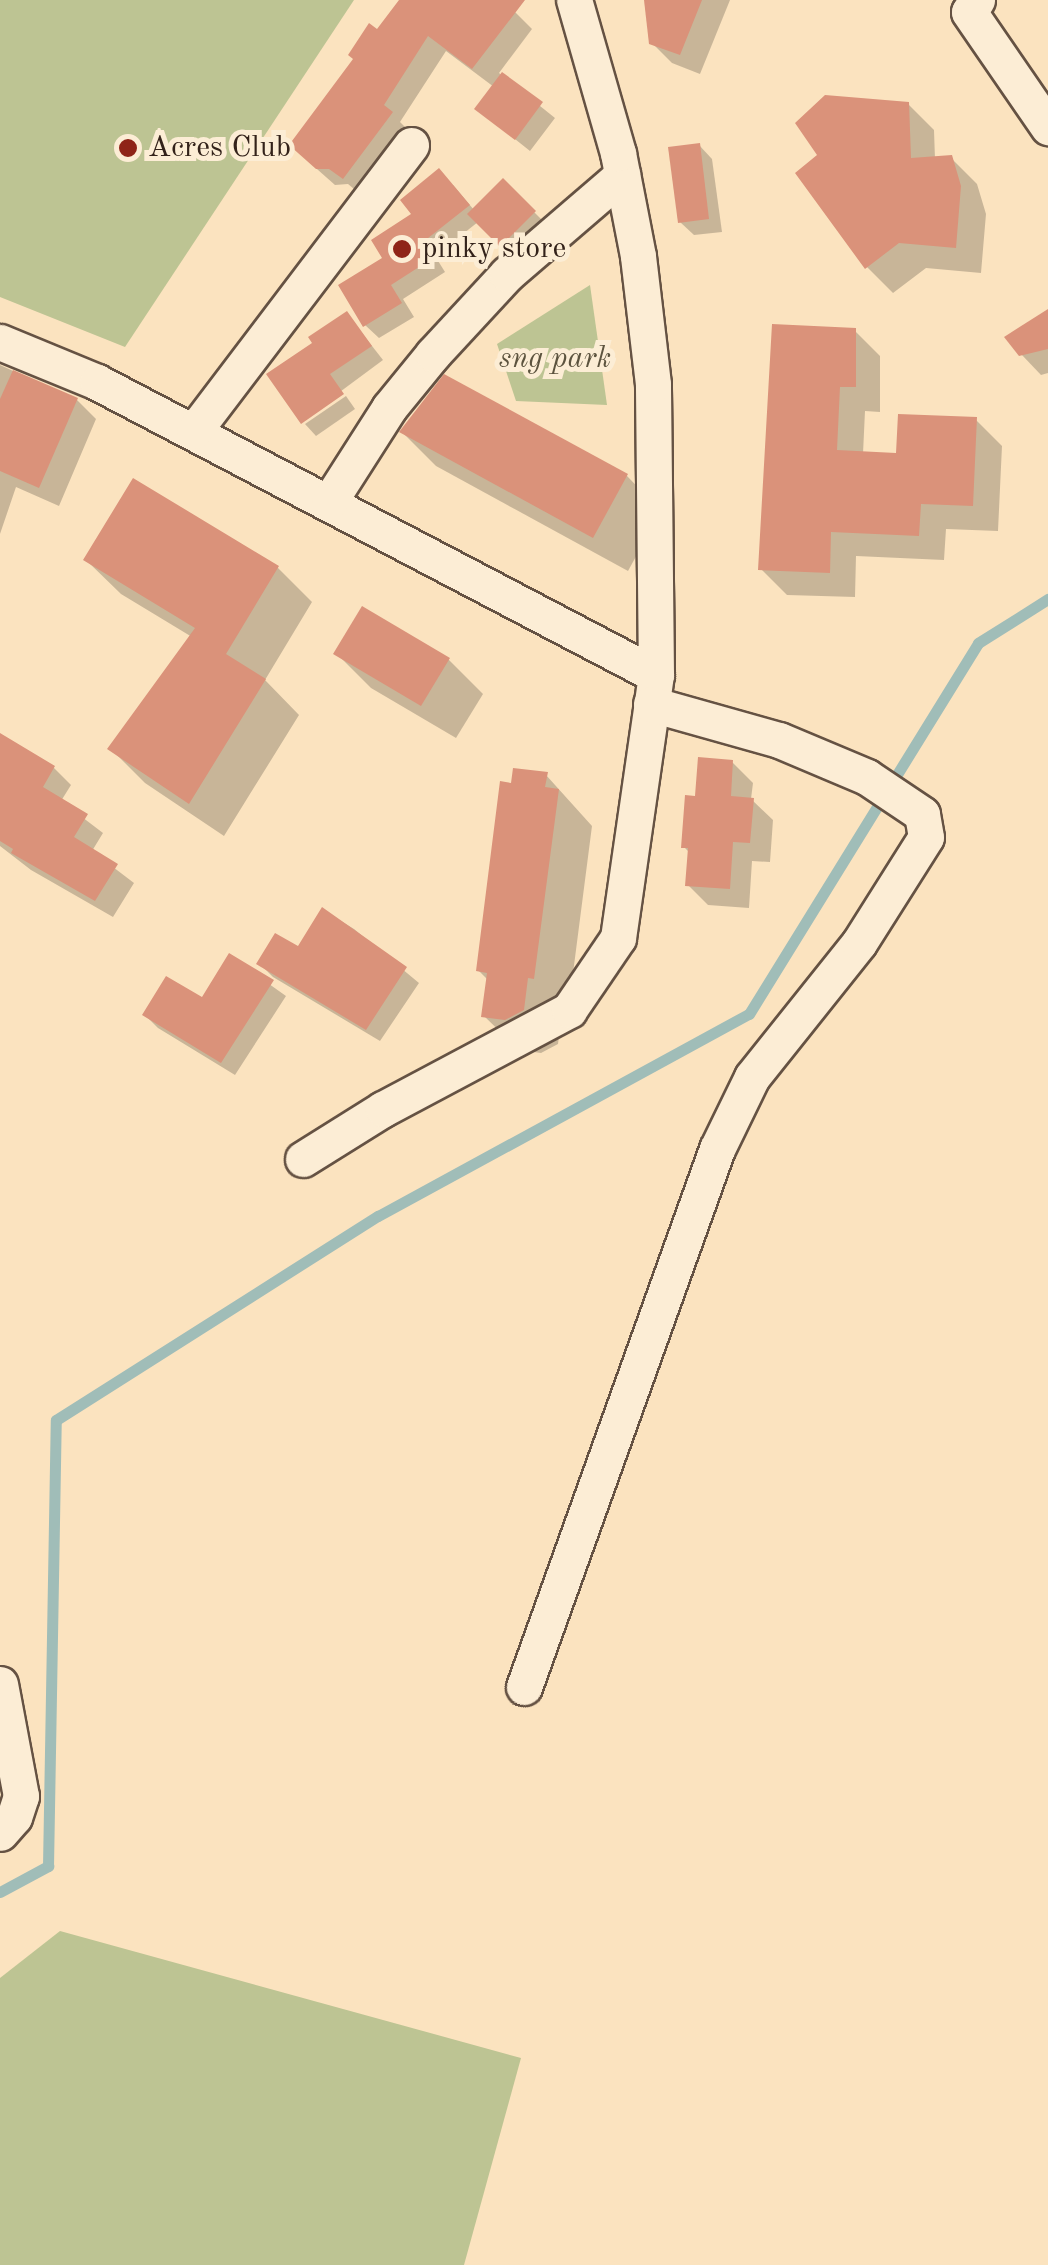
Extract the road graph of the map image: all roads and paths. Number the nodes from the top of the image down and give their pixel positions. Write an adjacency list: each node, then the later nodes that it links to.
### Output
1 (574, 0): 5 (street)
2 (968, 4): 3 (street)
3 (1048, 127)
4 (411, 144): 7 (street)
5 (622, 175): 8 (street); 9 (street)
6 (0, 342): 7 (street)
7 (194, 432): 8 (street)
8 (329, 502): 9 (street)
9 (653, 689): 10 (street); 12 (street)
10 (304, 1159)
11 (0, 1684): 13 (street)
12 (524, 1688)
13 (0, 1833)

